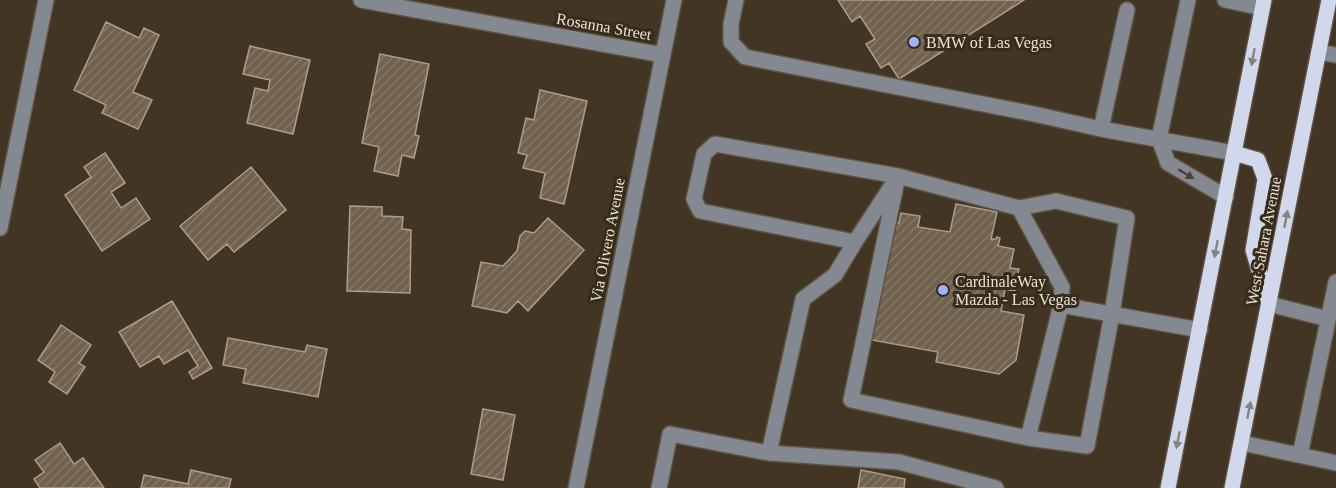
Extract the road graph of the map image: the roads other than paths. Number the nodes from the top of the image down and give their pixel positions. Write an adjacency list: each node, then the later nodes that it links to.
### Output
1 (46, 0): 19 (street)
2 (361, 0): 11 (street, Rosanna Street)
3 (674, 0): 11 (street, Via Olivero Avenue)
4 (736, 0): 13 (street)
5 (1188, 0): 14 (street)
6 (1225, 0): 8 (street)
7 (1329, 0): 10 (main road, West Sahara Avenue)
8 (1263, 4): 15 (main road, one-way to 15)
9 (1127, 10): 13 (street)
10 (1319, 52): 12 (street); 22 (main road, West Sahara Avenue, one-way to 10)
11 (663, 55): 32 (street, Via Olivero Avenue)
12 (1336, 55)
13 (1101, 129): 14 (street)
14 (1159, 139): 15 (street); 17 (street, one-way to 17)
15 (1234, 153): 17 (main road); 22 (main road)
16 (898, 176): 18 (street); 20 (street); 20 (street); 27 (street)
17 (1226, 197): 26 (main road, one-way to 26)
18 (1019, 208): 23 (street); 24 (street)
19 (0, 228)
20 (855, 242): 29 (street)
21 (1336, 282): 25 (street)
22 (1269, 304): 25 (street); 28 (main road, West Sahara Avenue, one-way to 22)
23 (1061, 305): 24 (street); 27 (street)
24 (1112, 314): 26 (street); 27 (street)
25 (1328, 319): 30 (street)
26 (1200, 330): 35 (main road, one-way to 35)
27 (1029, 438)
28 (1242, 443): 30 (street); 36 (main road, West Sahara Avenue)
29 (769, 453): 33 (street); 34 (street)
30 (1300, 455): 31 (street)
31 (1336, 463)
32 (576, 488)
33 (658, 488)
34 (996, 488)
35 (1168, 488)
36 (1232, 488)

